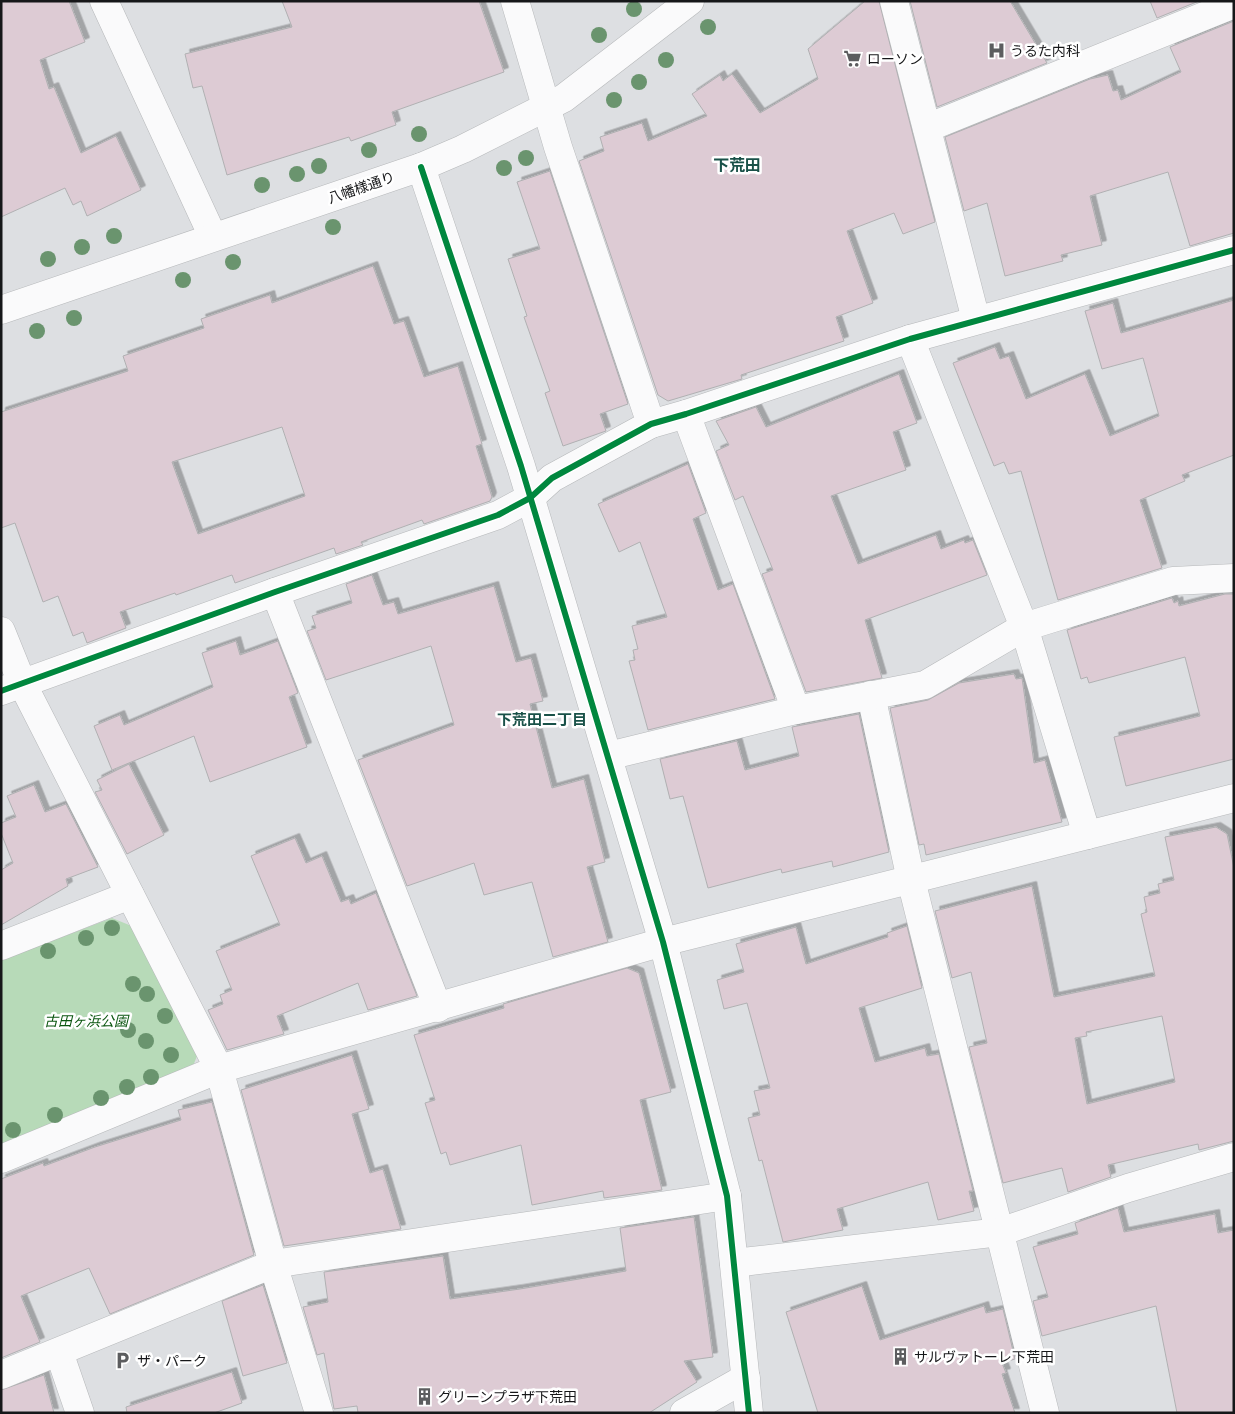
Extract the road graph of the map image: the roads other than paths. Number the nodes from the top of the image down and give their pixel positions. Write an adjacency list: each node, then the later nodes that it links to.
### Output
1 (104, 1): 9 (street)
2 (515, 1): 6 (street)
3 (690, 1): 6 (street, 八幡様通り)
4 (894, 1): 7 (street)
5 (1234, 4): 7 (street)
6 (546, 107): 8 (street, 八幡様通り); 15 (street)
7 (927, 128): 12 (street)
8 (421, 167): 9 (street, 八幡様通り); 16 (street)
9 (213, 237): 11 (street, 八幡様通り)
10 (1234, 250): 12 (street)
11 (1, 310)
12 (976, 320): 13 (street)
13 (910, 339): 14 (street); 19 (street)
14 (686, 414): 15 (street); 23 (street)
15 (652, 424): 16 (street)
16 (530, 498): 18 (street); 24 (street)
17 (1234, 578): 19 (street)
18 (275, 592): 21 (street); 31 (street)
19 (1024, 627): 22 (street); 26 (street)
20 (1, 631): 21 (street)
21 (12, 687): 28 (street)
22 (871, 695): 23 (street); 27 (street)
23 (796, 710): 24 (street)
24 (608, 756): 29 (street)
25 (1234, 798): 26 (street)
26 (1087, 835): 27 (street)
27 (911, 880): 29 (street); 36 (street)
28 (130, 895): 30 (street); 32 (street)
29 (663, 942): 31 (street); 35 (street)
30 (1, 946)
31 (438, 1008): 32 (street)
32 (219, 1069): 34 (street); 38 (street)
33 (1234, 1157): 36 (street)
34 (1, 1159)
35 (727, 1196): 37 (street); 38 (street)
36 (1000, 1232): 37 (street); 46 (street)
37 (734, 1263): 41 (street)
38 (273, 1264): 39 (street); 43 (street)
39 (59, 1352): 40 (street); 42 (street)
40 (1, 1375)
41 (746, 1378): 44 (street); 45 (street)
42 (80, 1413)
43 (319, 1413)
44 (684, 1413)
45 (749, 1413)
46 (1045, 1413)

